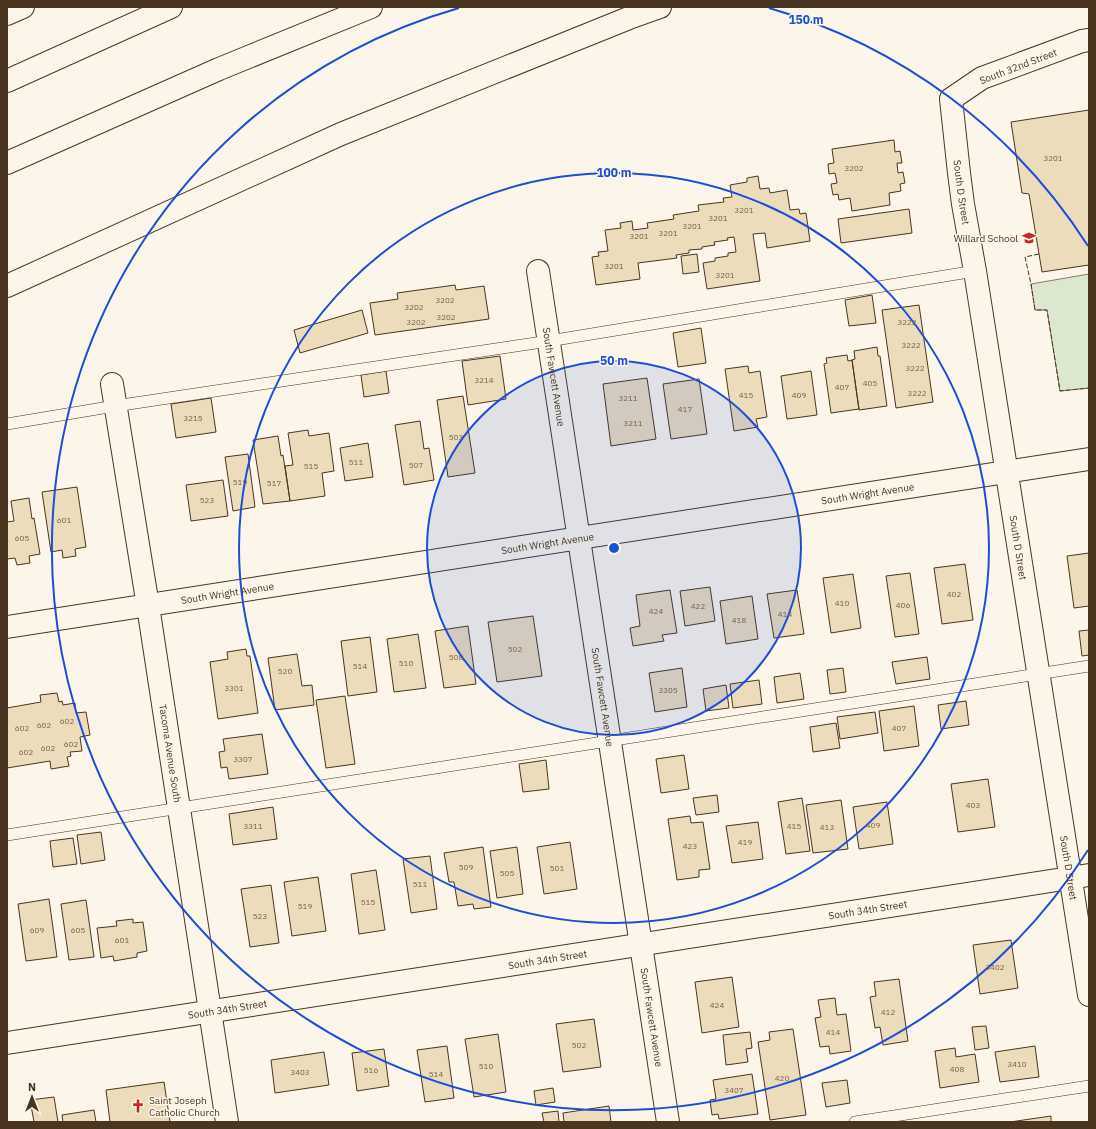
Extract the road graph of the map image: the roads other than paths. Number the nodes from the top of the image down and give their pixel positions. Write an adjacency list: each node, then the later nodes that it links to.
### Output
1 (23, 7): 5 (main road)
2 (171, 7): 7 (main road)
3 (371, 7): 9 (main road)
4 (660, 7): 12 (main road)
5 (7, 14)
6 (1089, 40): 8 (main road, South 32nd Street)
7 (7, 81)
8 (951, 99): 11 (main road, South D Street)
9 (7, 163)
10 (538, 271): 13 (main road, South Fawcett Avenue)
11 (975, 271): 13 (lane); 18 (main road, South D Street)
12 (7, 286)
13 (549, 341): 15 (lane); 19 (main road, South Fawcett Avenue)
14 (112, 384): 15 (main road, Tacoma Avenue South)
15 (115, 406): 16 (lane); 20 (main road, Tacoma Avenue South)
16 (7, 424)
17 (1089, 459): 18 (main road, South Wright Avenue)
18 (1007, 471): 19 (main road, South Wright Avenue); 23 (main road, South D Street)
19 (579, 539): 20 (main road, South Wright Avenue); 24 (main road, South Fawcett Avenue)
20 (148, 606): 21 (main road, South Wright Avenue); 25 (main road, Tacoma Avenue South)
21 (7, 627)
22 (1089, 666): 23 (lane)
23 (1038, 673): 24 (lane); 27 (main road, South D Street)
24 (610, 741): 25 (lane); 28 (main road, South Fawcett Avenue)
25 (179, 808): 26 (lane); 30 (main road, Tacoma Avenue South)
26 (7, 835)
27 (1080, 877): 28 (main road, South 34th Street); 29 (main road, South D Street)
28 (641, 946): 30 (main road, South 34th Street); 34 (main road, South Fawcett Avenue)
29 (1089, 995)
30 (210, 1012): 31 (main road, South 34th Street); 33 (main road, Tacoma Avenue South)
31 (7, 1043)
32 (1089, 1086): 35 (lane)
33 (227, 1122)
34 (668, 1122)
35 (856, 1122)

